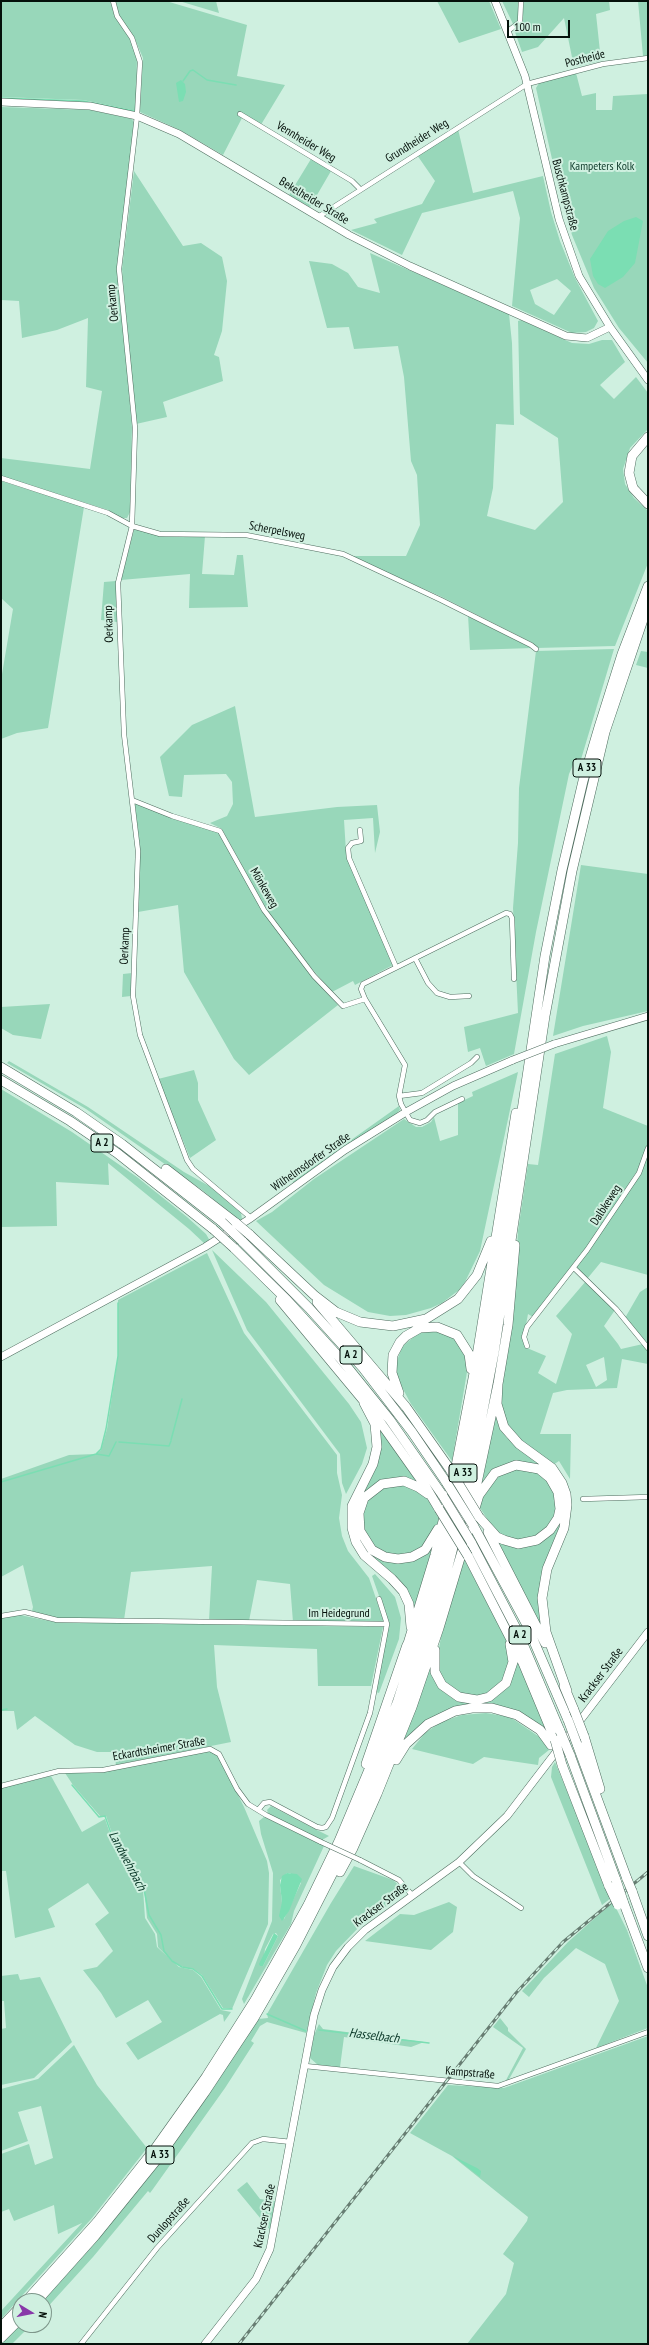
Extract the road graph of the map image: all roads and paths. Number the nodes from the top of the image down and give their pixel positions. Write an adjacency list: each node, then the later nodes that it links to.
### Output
1 (113, 1): 9 (street, Oerkamp)
2 (495, 1): 4 (street, Buschkampstraße)
3 (521, 1): 4 (street)
4 (508, 31): 6 (street, Buschkampstraße)
5 (648, 58): 6 (street, Postheide)
6 (527, 84): 10 (street, Grundheider Weg); 12 (street, Buschkampstraße)
7 (1, 102): 9 (street, Bekelheider Straße)
8 (240, 114): 10 (street, Vennheider Weg)
9 (137, 116): 11 (street, Bekelheider Straße); 19 (street, Oerkamp)
10 (360, 189): 11 (street, Grundheider Weg)
11 (318, 217): 12 (street, Bekelheider Straße)
12 (610, 327): 13 (street, Buschkampstraße)
13 (648, 380)
14 (648, 437): 18 (highway)
15 (648, 445): 17 (highway)
16 (1, 478): 19 (street, Scherpelsweg)
17 (648, 497)
18 (648, 504)
19 (132, 526): 22 (street, Scherpelsweg); 23 (street, Oerkamp)
20 (648, 586): 33 (highway, A 33)
21 (648, 606): 40 (highway, A 33)
22 (536, 649)
23 (132, 800): 29 (street, Mönkeweg); 41 (street, Oerkamp)
24 (360, 830): 26 (street)
25 (415, 958): 26 (street); 27 (street); 28 (street)
26 (396, 967): 29 (street)
27 (514, 979)
28 (469, 996)
29 (365, 999): 35 (street)
30 (648, 1016): 37 (street, Wilhelmsdorfer Straße, bridge)
31 (477, 1057): 35 (street)
32 (1, 1067): 42 (highway, A 2, bridge)
33 (526, 1077): 39 (highway); 71 (highway, A 33)
34 (1, 1080): 44 (highway, A 2, bridge)
35 (399, 1096): 37 (street)
36 (462, 1099): 37 (street)
37 (406, 1112): 41 (street, Wilhelmsdorfer Straße)
38 (648, 1148): 43 (street, Dalbkeweg)
39 (501, 1200): 45 (highway); 50 (highway)
40 (516, 1204): 49 (highway); 75 (highway, A 33)
41 (251, 1218): 48 (street, Wilhelmsdorfer Straße)
42 (245, 1237): 45 (highway); 57 (highway, A 2, bridge)
43 (574, 1268): 46 (street, Dalbkeweg); 47 (street)
44 (265, 1277): 51 (highway); 55 (highway, A 2)
45 (295, 1278): 52 (highway)
46 (527, 1346)
47 (648, 1348)
48 (1, 1357)
49 (498, 1384): 57 (highway); 65 (highway)
50 (471, 1385): 52 (highway); 55 (highway)
51 (364, 1403): 55 (highway); 64 (highway)
52 (406, 1406): 56 (highway, bridge)
53 (648, 1497): 54 (street)
54 (583, 1499)
55 (442, 1502): 55 (highway); 62 (highway, bridge); 64 (highway); 73 (highway, A 2, bridge)
56 (479, 1517): 57 (highway); 65 (highway)
57 (470, 1526): 61 (highway); 70 (highway, A 2, bridge)
58 (379, 1599): 60 (street)
59 (1, 1616): 60 (street, Im Heidegrund)
60 (387, 1624): 69 (street, Im Heidegrund)
61 (439, 1628): 62 (highway); 68 (highway)
62 (506, 1630): 66 (highway)
63 (648, 1632): 72 (street, Krackser Straße)
64 (406, 1650): 71 (highway)
65 (567, 1691): 70 (highway, bridge)
66 (553, 1742): 68 (highway); 73 (highway, bridge)
67 (1, 1786): 69 (street, Eckardtsheimer Straße)
68 (377, 1794): 75 (highway)
69 (258, 1810): 74 (street, Eckardtsheimer Straße, bridge)
70 (616, 1848): 77 (highway, A 2, bridge)
71 (334, 1852): 82 (highway, A 33)
72 (459, 1862): 74 (street, Krackser Straße); 76 (street)
73 (613, 1883): 78 (highway, A 2, bridge)
74 (412, 1895): 80 (street, Krackser Straße)
75 (318, 1903): 83 (highway, A 33)
76 (521, 1908)
77 (648, 1936)
78 (647, 1964)
79 (648, 2032): 80 (street, Kampstraße)
80 (305, 2066): 81 (street, Krackser Straße)
81 (291, 2142): 88 (street, Dunlopstraße); 89 (street, Krackser Straße)
82 (33, 2293)
83 (44, 2293)
84 (12, 2315): 85 (highway)
85 (1, 2327)
86 (12, 2327): 87 (highway)
87 (1, 2338)
88 (81, 2344)
89 (205, 2344)

